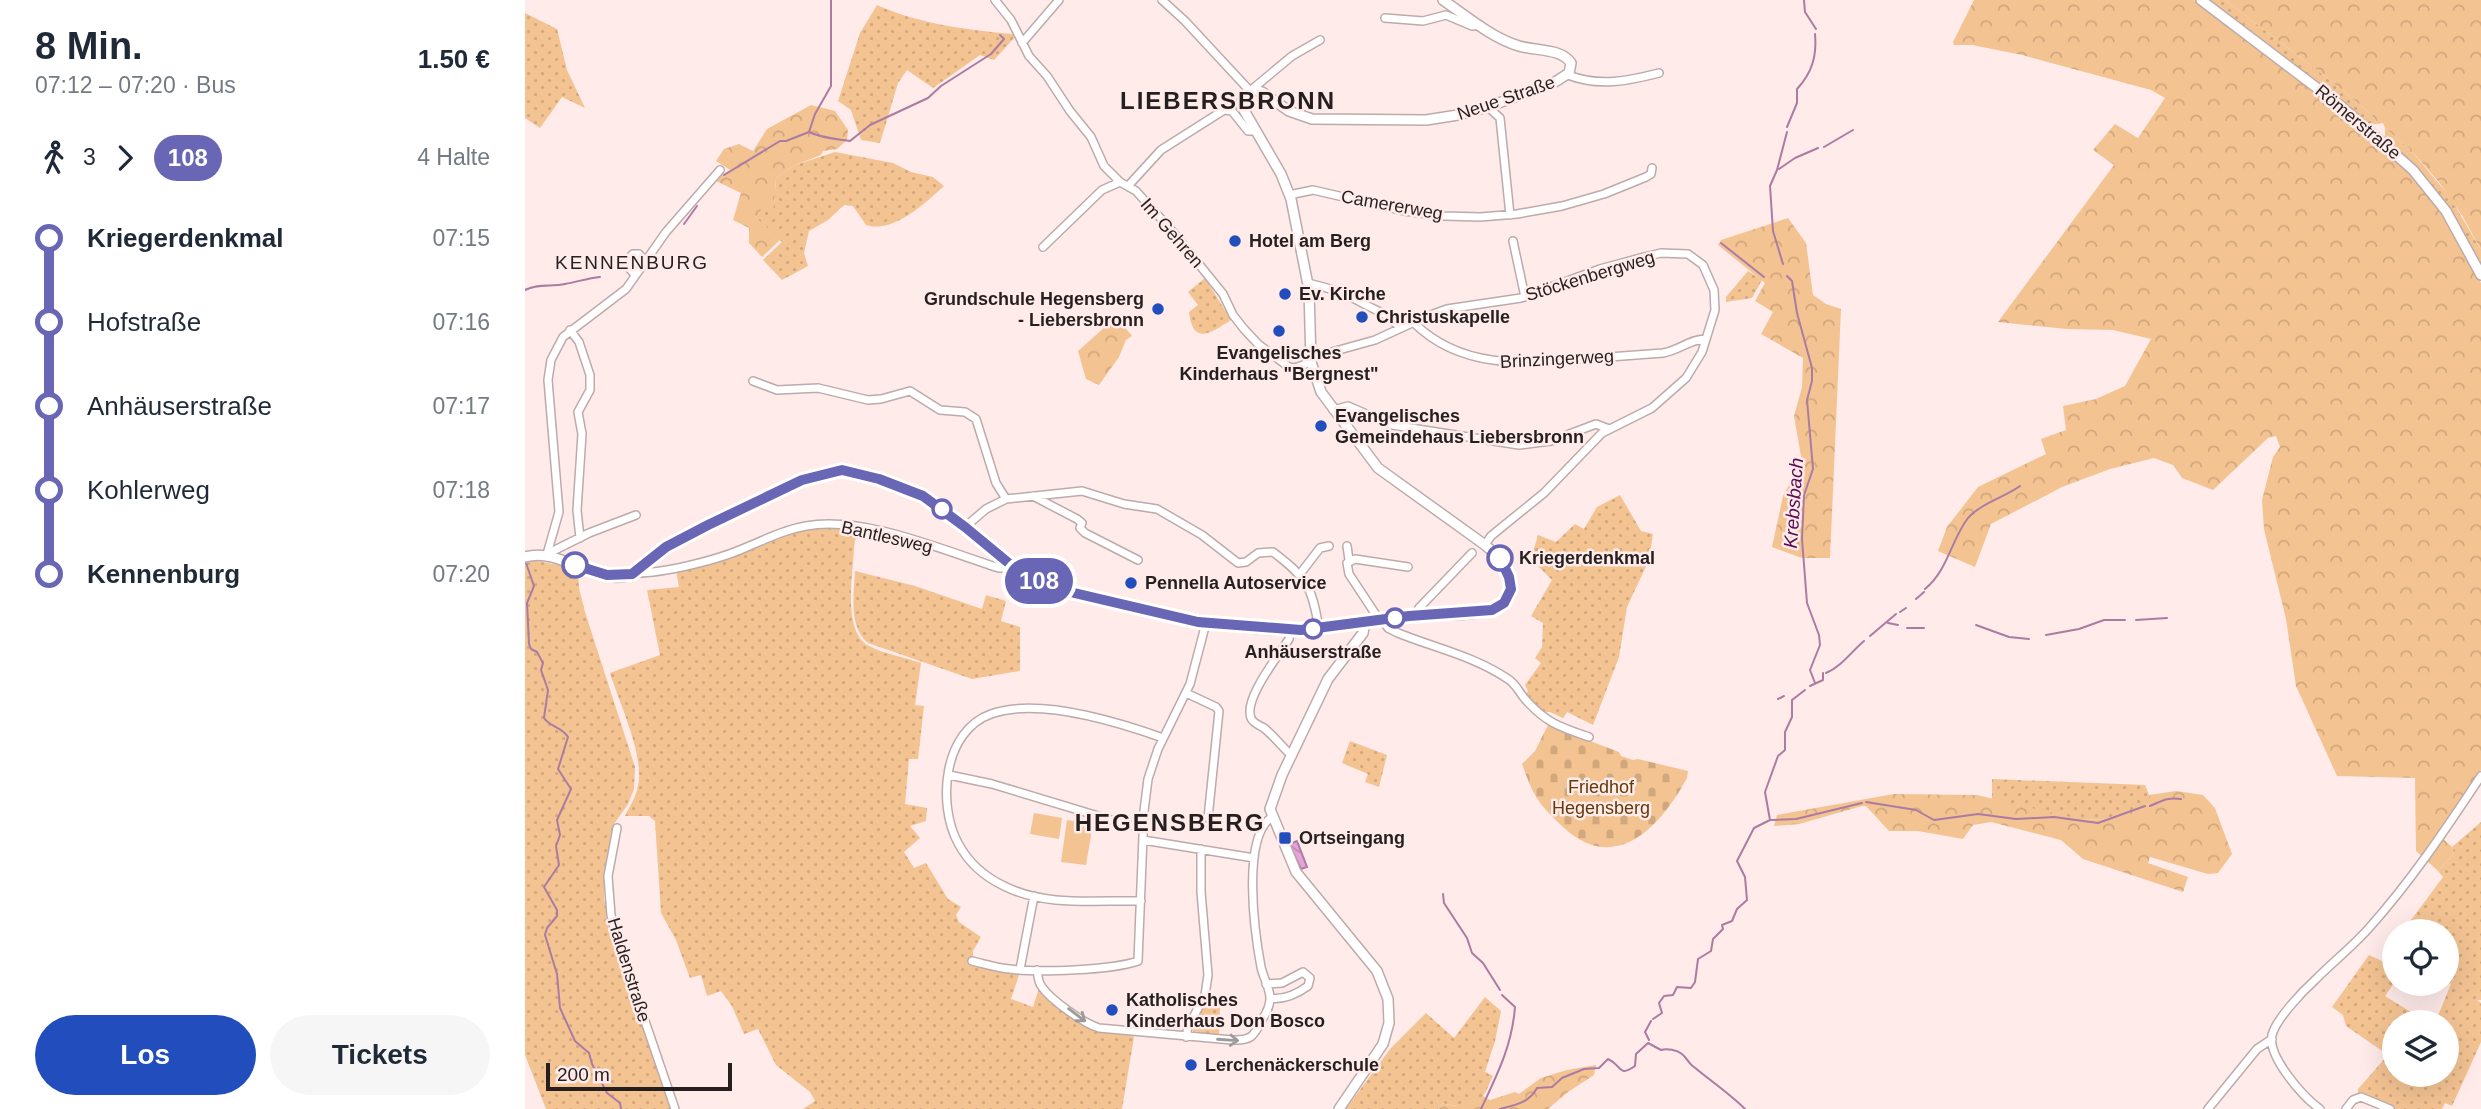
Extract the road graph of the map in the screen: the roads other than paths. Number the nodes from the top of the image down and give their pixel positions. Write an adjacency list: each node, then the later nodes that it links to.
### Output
1 (995, 0): 9 (street, Im Gehren)
2 (1059, 0): 9 (street)
3 (1162, 0): 12 (street)
4 (1443, 0): 7 (street, Neue Straße)
5 (2201, 0): 25 (street, Römerstraße)
6 (1385, 18): 7 (street)
7 (1481, 25): 11 (street, Neue Straße)
8 (1320, 40): 12 (street)
9 (1022, 43): 17 (street, Im Gehren)
10 (1659, 73): 11 (street)
11 (1568, 75): 13 (street, Neue Straße)
12 (1250, 91): 13 (street, Neue Straße); 14 (street)
13 (1488, 107): 20 (street)
14 (1256, 131): 18 (street); 19 (street)
15 (1652, 168): 20 (street, Camererweg)
16 (720, 170): 23 (street)
17 (1120, 182): 18 (street, Im Gehren); 22 (street)
18 (1128, 186): 32 (street, Im Gehren)
19 (1289, 195): 20 (street, Camererweg); 26 (street)
20 (1510, 215)
21 (1513, 241): 27 (street)
22 (1043, 247)
23 (644, 261): 24 (street); 24 (street)
24 (635, 275): 30 (street)
25 (2481, 275)
26 (1308, 283): 29 (street); 32 (street)
27 (1525, 297): 28 (street, Stöckenbergweg); 31 (street, Stöckenbergweg)
28 (1415, 323): 29 (street, Stöckenbergweg); 31 (street, Brinzingerweg)
29 (1401, 328): 32 (street, Stöckenbergweg)
30 (570, 330): 40 (street); 45 (street)
31 (1706, 339): 35 (street, Stöckenbergweg)
32 (1310, 360): 34 (street)
33 (753, 381): 37 (street)
34 (1333, 410): 35 (street); 42 (street)
35 (1609, 429): 42 (street)
36 (1032, 496): 37 (street); 47 (street); 52 (street)
37 (1006, 499): 39 (street)
38 (636, 515): 40 (street)
39 (965, 527): 50 (street); 51 (street)
40 (580, 538): 45 (street)
41 (1347, 545): 48 (street)
42 (1485, 545): 53 (street)
43 (1329, 546): 52 (street)
44 (1472, 553): 53 (street)
45 (547, 554): 46 (street); 51 (street)
46 (530, 555)
47 (1138, 560)
48 (1349, 560): 49 (street); 54 (street)
49 (1408, 567)
50 (1016, 568): 51 (street, Bantlesweg); 56 (street)
51 (635, 573)
52 (1300, 574): 57 (street)
53 (1416, 615): 54 (street)
54 (1382, 621): 55 (street); 60 (street)
55 (1365, 622): 57 (street); 62 (street)
56 (1206, 623): 58 (street); 59 (street)
57 (1319, 629): 58 (street)
58 (1291, 630): 62 (street)
59 (1187, 693): 61 (street); 66 (street)
60 (1589, 737)
61 (1163, 738): 63 (street); 67 (street)
62 (1292, 756): 65 (street)
63 (949, 775): 67 (street); 72 (street)
64 (2481, 776): 80 (street)
65 (1272, 817): 71 (street); 84 (street)
66 (1208, 818)
67 (1143, 826): 69 (street)
68 (617, 828): 83 (street, Haldenstraße)
69 (1143, 840): 70 (street); 73 (street)
70 (1201, 849): 71 (street); 79 (street)
71 (1254, 858): 77 (street)
72 (1034, 897): 73 (street); 75 (street)
73 (1141, 901): 76 (street)
74 (972, 961): 75 (street)
75 (1020, 969): 76 (street)
76 (1037, 970): 79 (street, one-way to 79)
77 (1266, 984): 78 (street); 78 (street)
78 (1270, 998): 79 (street, one-way to 78)
79 (1186, 1037)
80 (2271, 1039): 81 (street); 85 (street)
81 (2311, 1105): 86 (street)
82 (2388, 1108): 87 (street)
83 (675, 1109)
84 (1339, 1109)
85 (2208, 1109)
86 (2320, 1109)
87 (2346, 1109)

